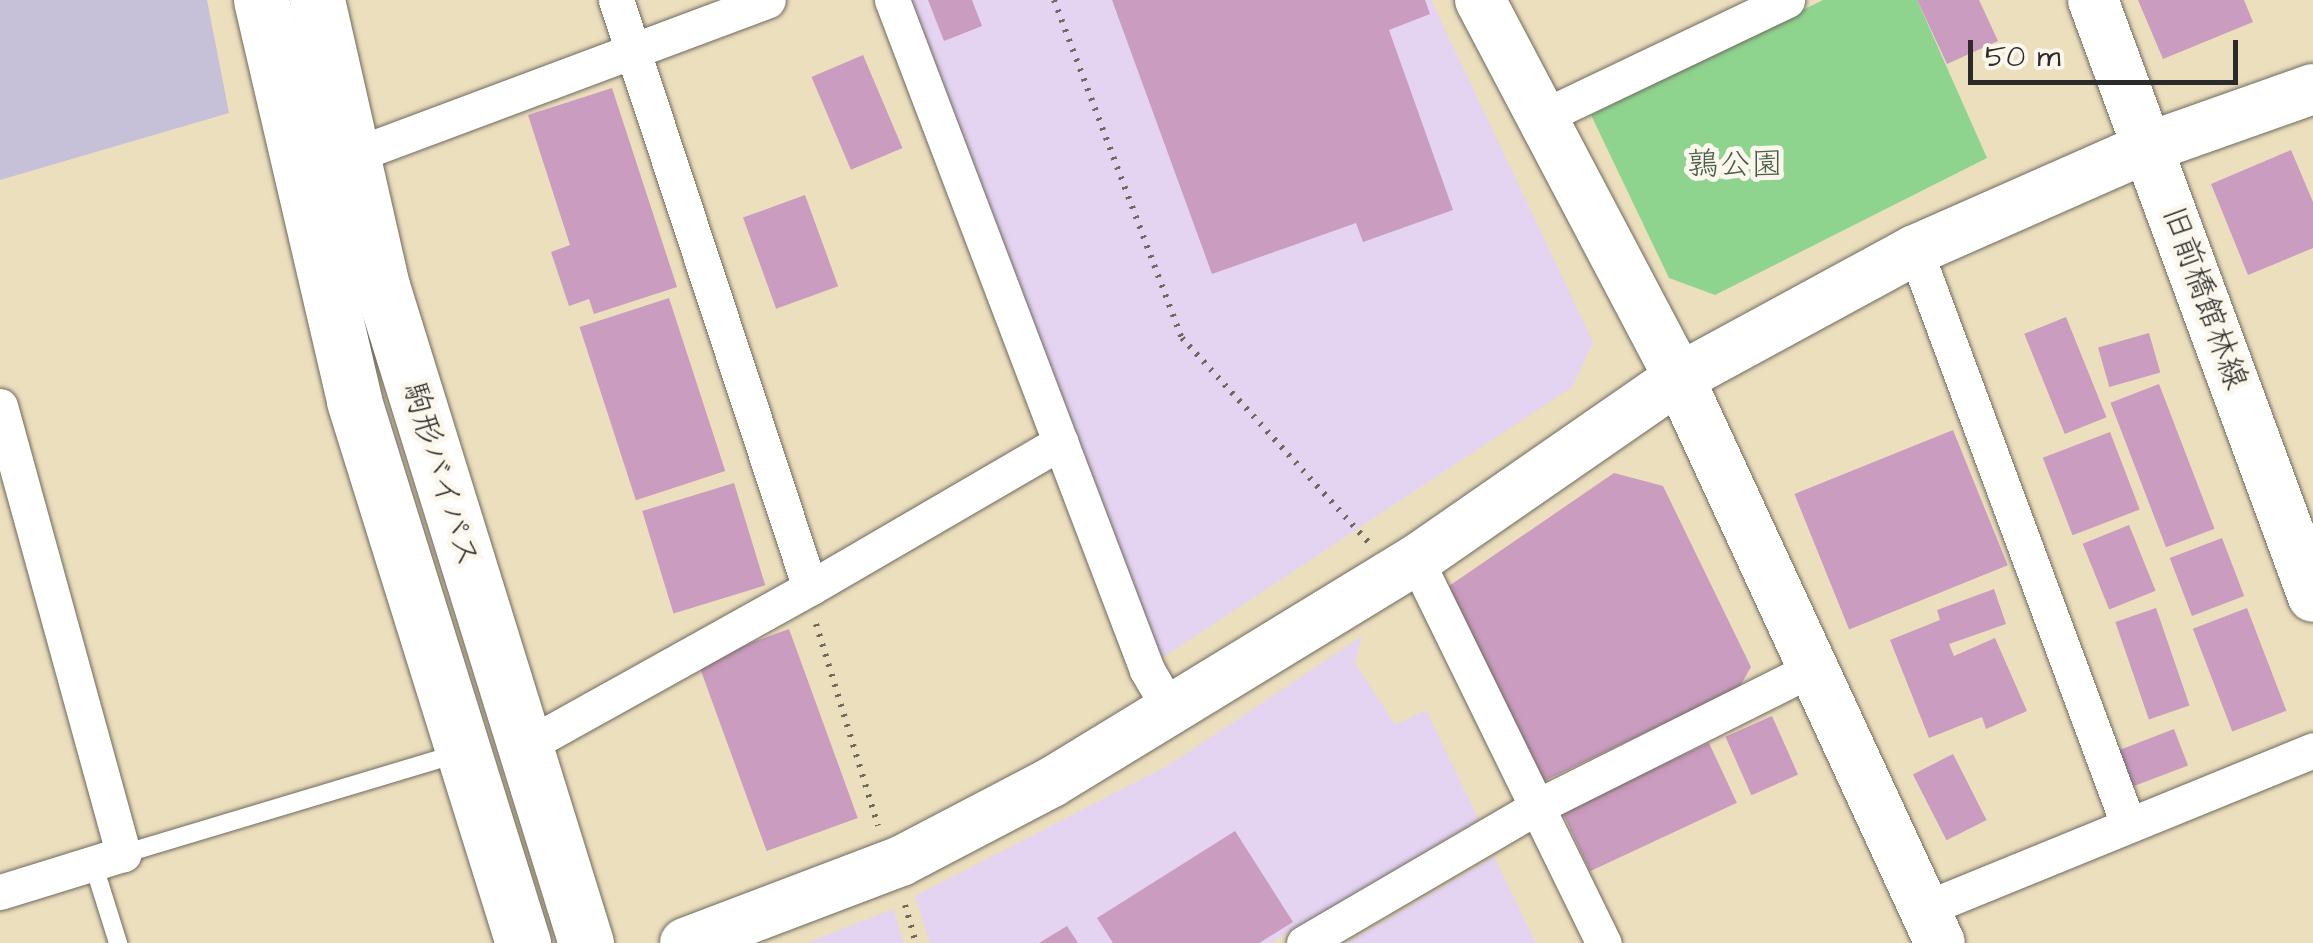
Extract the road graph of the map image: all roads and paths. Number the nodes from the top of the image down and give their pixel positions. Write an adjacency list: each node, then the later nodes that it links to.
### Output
1 (260, 0): 26 (main road, 駒形バイパス)
2 (317, 0): 14 (main road, 駒形バイパス)
3 (616, 0): 10 (street)
4 (768, 0): 10 (street)
5 (892, 0): 18 (street)
6 (1054, 0): 19 (path)
7 (1480, 0): 12 (street)
8 (1788, 0): 12 (street)
9 (2093, 0): 13 (street, 旧前橋館林線)
10 (633, 49): 14 (street); 20 (street)
11 (2313, 89): 13 (street)
12 (1538, 119): 16 (street)
13 (2149, 147): 15 (street); 21 (street, 旧前橋館林線)
14 (350, 157): 24 (main road, 駒形バイパス)
15 (1915, 250): 16 (street); 28 (street)
16 (1678, 378): 19 (street); 22 (street)
17 (0, 406): 30 (street)
18 (1061, 442): 20 (street); 23 (street)
19 (1406, 566): 23 (street); 27 (street)
20 (810, 588): 24 (street); 29 (path)
21 (2313, 596)
22 (1812, 668): 27 (street); 33 (street)
23 (1169, 708): 37 (street)
24 (524, 746): 36 (main road, 駒形バイパス)
25 (2313, 750): 28 (street)
26 (464, 752): 30 (lane); 35 (main road, 駒形バイパス)
27 (1540, 805): 39 (street); 40 (street)
28 (2128, 824): 33 (street)
29 (878, 826)
30 (108, 858): 31 (street); 34 (lane)
31 (0, 892)
32 (901, 894): 38 (path)
33 (1932, 926)
34 (118, 943)
35 (524, 943)
36 (586, 943)
37 (685, 943)
38 (916, 943)
39 (1304, 943)
40 (1604, 943)

